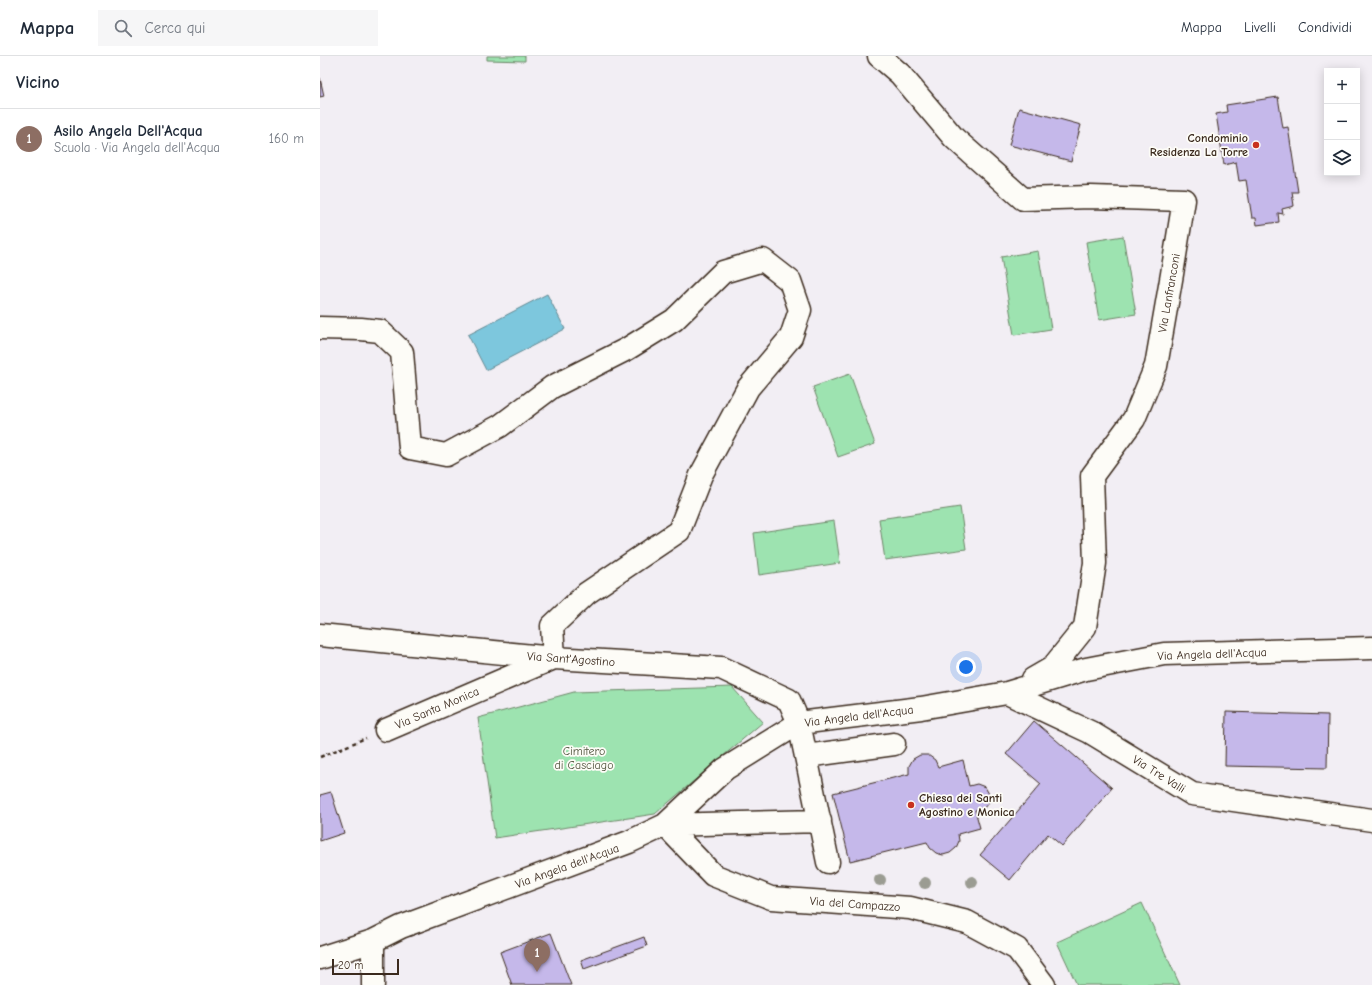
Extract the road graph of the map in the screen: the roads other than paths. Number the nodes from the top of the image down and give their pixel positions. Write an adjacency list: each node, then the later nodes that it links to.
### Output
1 (879, 56): 6 (street, Via Lanfranconi)
2 (320, 328): 5 (street)
3 (320, 635): 5 (street, Via Sant'Agostino)
4 (1372, 648): 6 (street, Via Angela dell'Acqua)
5 (554, 658): 7 (street, Via Sant'Agostino); 8 (street, Via Santa Monica)
6 (1007, 693): 7 (street, Via Angela dell'Acqua); 11 (street, Via Tre Valli)
7 (799, 723): 10 (street, Via Sant'Agostino); 13 (street, Via Angela dell'Acqua)
8 (386, 730)
9 (894, 744): 10 (street)
10 (806, 756): 12 (street, Via Sant'Agostino)
11 (1372, 820)
12 (820, 822): 13 (street); 14 (street, Via Sant'Agostino)
13 (665, 825): 15 (street, Via Angela dell'Acqua); 18 (street, Via del Campazzo)
14 (828, 862)
15 (373, 941): 16 (street, Via Angela dell'Acqua); 17 (street)
16 (320, 958)
17 (373, 985)
18 (1044, 985)

